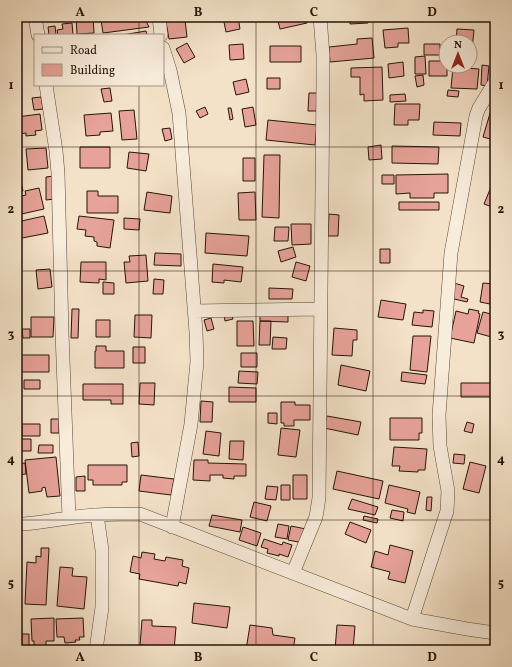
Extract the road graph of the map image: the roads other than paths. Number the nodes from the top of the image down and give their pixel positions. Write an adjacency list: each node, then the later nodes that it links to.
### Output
1 (35, 17): 4 (street)
2 (159, 17): 5 (street)
3 (320, 17): 9 (street)
4 (38, 34)
5 (161, 34)
6 (164, 51): 10 (street)
7 (495, 82): 16 (street)
8 (46, 86): 12 (street)
9 (321, 309): 10 (street); 15 (street)
10 (194, 311): 14 (street)
11 (97, 515): 12 (street); 14 (street); 18 (street)
12 (69, 518): 13 (street)
13 (17, 524)
14 (172, 527): 15 (street)
15 (293, 573): 16 (street)
16 (412, 619): 17 (street)
17 (495, 633)
18 (96, 650)

